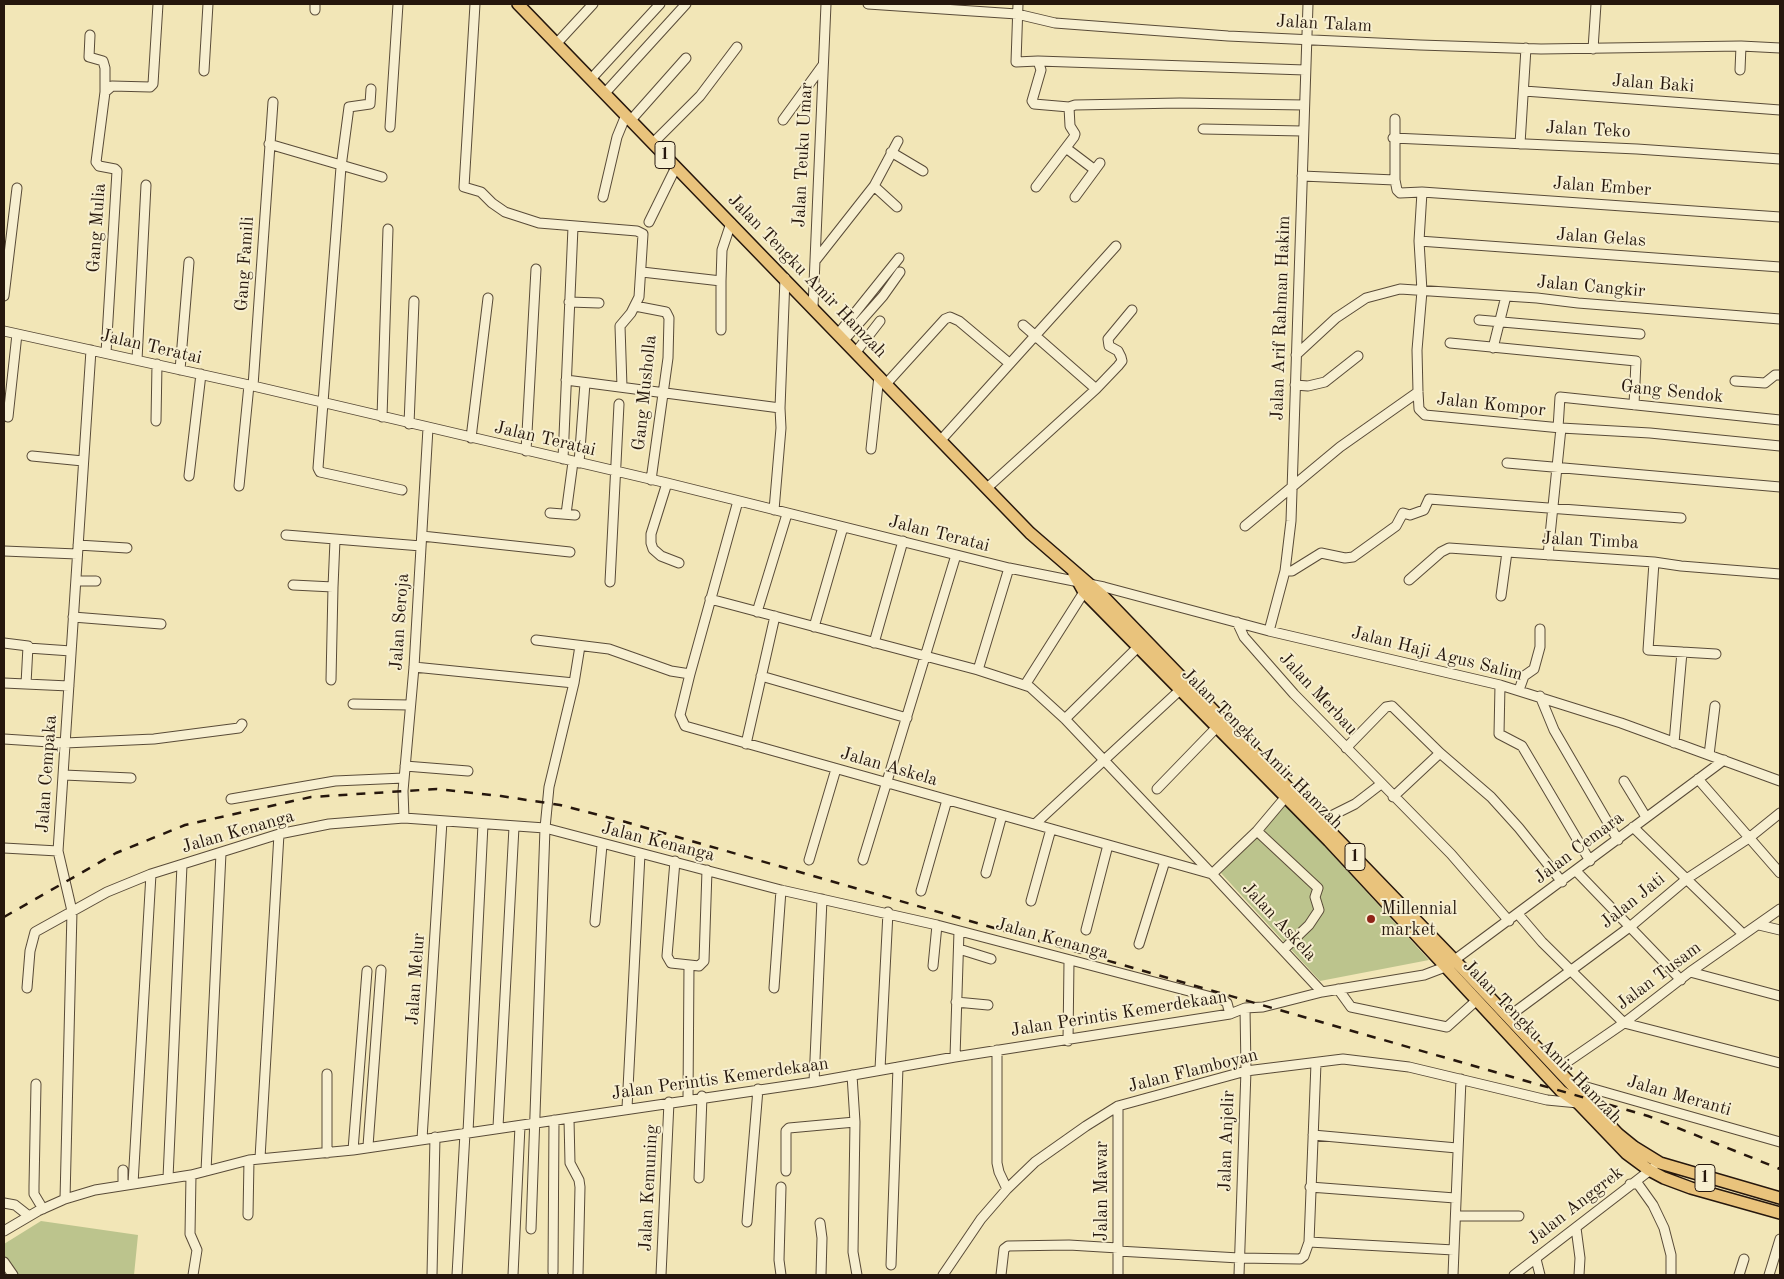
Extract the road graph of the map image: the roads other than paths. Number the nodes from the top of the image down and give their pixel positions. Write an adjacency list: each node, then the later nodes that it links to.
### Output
1 (158, 4): 32 (street)
2 (208, 4): 28 (street)
3 (398, 4): 41 (street)
4 (475, 4): 69 (street)
5 (518, 4): 17 (main road, Jalan Tengku Amir Hamzah / 1)
6 (593, 4): 17 (street)
7 (660, 4): 29 (street)
8 (686, 4): 33 (street)
9 (826, 4): 25 (street, Jalan Teuku Umar)
10 (868, 4): 14 (street, Jalan Talam)
11 (1018, 4): 14 (street)
12 (1308, 4): 16 (street, Jalan Arif Rahman Hakim)
13 (1596, 4): 22 (street)
14 (1017, 14): 16 (street, Jalan Talam); 24 (street)
15 (90, 35): 32 (street)
16 (1306, 40): 20 (street, Jalan Talam); 26 (street, Jalan Arif Rahman Hakim)
17 (557, 43): 29 (main road, Jalan Tengku Amir Hamzah / 1)
18 (1741, 46): 21 (street, Jalan Talam); 22 (street, Jalan Talam); 27 (street)
19 (737, 47): 46 (street)
20 (1526, 48): 22 (street, Jalan Talam); 31 (street)
21 (1780, 48)
22 (1593, 49)
23 (686, 58): 38 (street)
24 (1038, 61): 26 (street); 36 (street)
25 (824, 65): 40 (street); 74 (street, Jalan Teuku Umar)
26 (1305, 70): 35 (street, Jalan Arif Rahman Hakim)
27 (1740, 70)
28 (204, 71)
29 (591, 79): 33 (main road, Jalan Tengku Amir Hamzah / 1)
30 (371, 88): 52 (street)
31 (1524, 91): 37 (street, Jalan Baki); 48 (street)
32 (105, 92): 107 (street, Gang Mulia)
33 (605, 93): 38 (main road, Jalan Tengku Amir Hamzah / 1)
34 (273, 102): 47 (street, Gang Famili)
35 (1304, 105): 36 (street); 43 (street, Jalan Arif Rahman Hakim)
36 (1069, 107): 49 (street)
37 (1780, 110)
38 (628, 117): 46 (main road, Jalan Tengku Amir Hamzah / 1); 63 (street)
39 (1395, 119): 44 (street)
40 (783, 120)
41 (390, 126)
42 (1203, 129): 43 (street)
43 (1302, 131): 55 (street, Jalan Arif Rahman Hakim)
44 (1394, 138): 48 (street, Jalan Teko); 57 (street)
45 (898, 141): 50 (street)
46 (653, 143): 53 (main road, Jalan Tengku Amir Hamzah / 1)
47 (269, 144): 52 (street); 121 (street, Gang Famili)
48 (1520, 144): 51 (street, Jalan Teko)
49 (1066, 148): 60 (street); 64 (street)
50 (891, 152): 54 (street); 59 (street)
51 (1780, 159)
52 (341, 167): 56 (street); 126 (street)
53 (676, 167): 67 (street); 68 (main road, Jalan Tengku Amir Hamzah / 1)
54 (923, 171)
55 (1302, 176): 57 (street); 108 (street, Jalan Arif Rahman Hakim)
56 (382, 177)
57 (1395, 180): 62 (street, Jalan Ember)
58 (146, 185): 110 (street)
59 (874, 186): 65 (street); 74 (street)
60 (1036, 186)
61 (17, 188): 83 (street)
62 (1422, 192): 66 (street, Jalan Ember); 71 (street, Jalan Kompor)
63 (602, 197)
64 (1075, 197)
65 (897, 207)
66 (1780, 217)
67 (649, 222)
68 (730, 222): 80 (main road, Jalan Tengku Amir Hamzah / 1); 81 (street)
69 (573, 228): 78 (street); 87 (street)
70 (388, 229): 130 (street)
71 (1419, 241): 76 (street, Jalan Gelas); 82 (street, Jalan Kompor)
72 (1116, 246): 101 (street)
73 (900, 258): 102 (street)
74 (815, 261): 90 (street, Jalan Teuku Umar)
75 (189, 262): 113 (street)
76 (1780, 267)
77 (536, 269): 141 (street)
78 (642, 272): 81 (street); 89 (street)
79 (900, 272): 102 (street)
80 (785, 278): 90 (main road, Jalan Tengku Amir Hamzah / 1); 129 (street)
81 (721, 281): 97 (street)
82 (1422, 291): 84 (street, Jalan Cangkir); 108 (street, Jalan Cangkir); 124 (street, Jalan Kompor)
83 (4, 296)
84 (1506, 296): 92 (street, Jalan Cangkir); 95 (street)
85 (488, 298): 137 (street)
86 (414, 301): 134 (street)
87 (569, 302): 88 (street); 116 (street)
88 (599, 303)
89 (635, 306): 122 (street); 125 (street, Gang Musholla)
90 (813, 307): 102 (main road, Jalan Tengku Amir Hamzah / 1)
91 (1132, 310): 123 (street)
92 (1780, 319)
93 (1479, 320): 95 (street)
94 (880, 322): 106 (street)
95 (1499, 322): 100 (street); 104 (street)
96 (1023, 325): 101 (street)
97 (721, 330)
98 (4, 331): 99 (street, Jalan Teratai)
99 (17, 334): 105 (street, Jalan Teratai); 131 (street)
100 (1640, 334)
101 (1036, 336): 111 (street); 123 (street)
102 (841, 337): 106 (main road, Jalan Tengku Amir Hamzah / 1)
103 (1450, 343): 104 (street)
104 (1493, 348): 128 (street)
105 (91, 350): 107 (street, Jalan Teratai); 144 (street, Jalan Cempaka)
106 (856, 352): 117 (main road, Jalan Tengku Amir Hamzah / 1)
107 (106, 354): 110 (street, Jalan Teratai)
108 (1296, 355): 120 (street, Jalan Arif Rahman Hakim)
109 (1358, 356): 120 (street)
110 (137, 360): 112 (street, Jalan Teratai)
111 (1009, 363): 117 (street); 138 (street)
112 (157, 364): 113 (street, Jalan Teratai); 133 (street)
113 (180, 370): 114 (street, Jalan Teratai)
114 (201, 374): 121 (street, Jalan Teratai); 149 (street)
115 (1780, 375): 118 (street)
116 (566, 380): 119 (street); 143 (street)
117 (883, 380): 138 (main road, Jalan Tengku Amir Hamzah / 1); 140 (street)
118 (1735, 381)
119 (585, 383): 122 (street); 145 (street)
120 (1295, 385): 156 (street, Jalan Arif Rahman Hakim)
121 (251, 386): 126 (street, Jalan Teratai); 152 (street, Gang Famili)
122 (622, 387): 125 (street)
123 (1096, 390): 154 (street)
124 (1418, 392): 136 (street, Jalan Kompor); 156 (street)
125 (663, 394): 129 (street); 150 (street, Gang Musholla)
126 (324, 403): 130 (street, Jalan Teratai); 155 (street)
127 (619, 404): 148 (street)
128 (1634, 405): 132 (street, Gang Sendok); 136 (street, Gang Sendok)
129 (780, 408): 159 (street)
130 (382, 417): 134 (street, Jalan Teratai)
131 (8, 418)
132 (1780, 420)
133 (156, 421)
134 (409, 424): 135 (street, Jalan Teratai)
135 (428, 428): 137 (street, Jalan Teratai); 166 (street, Jalan Seroja)
136 (1560, 428): 139 (street, Jalan Kompor); 147 (street)
137 (471, 438): 141 (street, Jalan Teratai)
138 (941, 440): 154 (main road, Jalan Tengku Amir Hamzah / 1)
139 (1780, 446)
140 (871, 449)
141 (526, 451): 143 (street, Jalan Teratai)
142 (32, 456): 144 (street)
143 (563, 460): 145 (street, Jalan Teratai)
144 (83, 461): 171 (street, Jalan Cempaka)
145 (576, 462): 148 (street, Jalan Teratai); 160 (street)
146 (1507, 463): 147 (street)
147 (1558, 468): 153 (street); 158 (street)
148 (617, 472): 150 (street, Jalan Teratai); 185 (street)
149 (189, 476)
150 (651, 480): 151 (street, Jalan Teratai)
151 (667, 483): 157 (street, Jalan Teratai); 178 (street)
152 (239, 486)
153 (1780, 487)
154 (987, 488): 188 (main road, Jalan Tengku Amir Hamzah / 1)
155 (402, 490)
156 (1292, 490): 163 (street); 180 (street, Jalan Arif Rahman Hakim)
157 (738, 501): 159 (street, Jalan Teratai); 190 (street, Jalan Askela)
158 (1553, 507): 162 (street); 176 (street); 180 (street)
159 (774, 510): 161 (street, Jalan Teratai)
160 (550, 513)
161 (787, 514): 164 (street, Jalan Teratai); 191 (street)
162 (1681, 518)
163 (1245, 526)
164 (843, 527): 168 (street, Jalan Teratai); 196 (street)
165 (286, 535): 167 (street)
166 (422, 536): 169 (street, Jalan Seroja); 173 (street)
167 (336, 540): 169 (street); 187 (street)
168 (903, 541): 175 (street, Jalan Teratai); 201 (street)
169 (421, 546): 209 (street, Jalan Seroja)
170 (126, 548): 171 (street)
171 (77, 550): 172 (street); 183 (street, Jalan Cempaka)
172 (4, 551)
173 (570, 552)
174 (1507, 552): 176 (street, Jalan Timba); 182 (street, Jalan Timba); 189 (street)
175 (956, 554): 179 (street, Jalan Teratai); 208 (street)
176 (1548, 555): 177 (street, Jalan Timba)
177 (1654, 562): 181 (street, Jalan Timba); 206 (street)
178 (679, 563)
179 (1009, 568): 188 (street, Jalan Teratai); 210 (street)
180 (1285, 571): 198 (street, Jalan Arif Rahman Hakim)
181 (1780, 574)
182 (1409, 580)
183 (76, 581): 184 (street); 193 (street, Jalan Cempaka)
184 (96, 581)
185 (610, 582)
186 (292, 585): 187 (street)
187 (333, 586): 213 (street)
188 (1084, 586): 194 (street, Jalan Haji Agus Salim); 203 (main road, Jalan Tengku Amir Hamzah / 1); 217 (street); 251 (main road, Jalan Tengku Amir Hamzah / 1)
189 (1501, 596)
190 (710, 599): 191 (street, Jalan Askela); 211 (street, Jalan Askela)
191 (757, 612): 192 (street, Jalan Askela)
192 (775, 616): 196 (street, Jalan Askela); 212 (street)
193 (73, 617): 195 (street); 205 (street, Jalan Cempaka)
194 (1237, 622): 198 (street, Jalan Haji Agus Salim); 234 (street, Jalan Merbau)
195 (161, 624)
196 (814, 627): 201 (street, Jalan Askela)
197 (1540, 629): 221 (street)
198 (1269, 631): 218 (street, Jalan Haji Agus Salim)
199 (536, 640): 202 (street)
200 (4, 643): 204 (street)
201 (874, 643): 208 (street, Jalan Askela)
202 (580, 646): 211 (street); 215 (street)
203 (1138, 647): 220 (main road, Jalan Tengku Amir Hamzah / 1); 227 (street)
204 (28, 648): 205 (street); 216 (street)
205 (71, 651): 219 (street, Jalan Cempaka)
206 (1682, 652): 207 (street); 232 (street)
207 (1716, 654)
208 (925, 657): 210 (street, Jalan Askela); 226 (street)
209 (414, 668): 215 (street); 224 (street, Jalan Seroja)
210 (978, 670): 217 (street, Jalan Askela)
211 (690, 674): 233 (street, Jalan Askela)
212 (761, 676): 226 (street); 233 (street)
213 (331, 680)
214 (4, 682): 216 (street)
215 (574, 683): 265 (street)
216 (26, 684): 219 (street)
217 (1025, 685): 227 (street, Jalan Askela)
218 (1500, 685): 221 (street, Jalan Haji Agus Salim); 281 (street)
219 (69, 686): 231 (street, Jalan Cempaka)
220 (1180, 690): 229 (main road, Jalan Tengku Amir Hamzah / 1); 237 (street)
221 (1518, 690): 222 (street, Jalan Haji Agus Salim)
222 (1540, 696): 232 (street, Jalan Haji Agus Salim); 270 (street)
223 (353, 704): 224 (street)
224 (409, 705): 239 (street, Jalan Seroja)
225 (1715, 706): 236 (street)
226 (906, 718): 248 (street)
227 (1065, 719): 237 (street, Jalan Askela)
228 (242, 724): 231 (street)
229 (1218, 727): 250 (street); 251 (main road, Jalan Tengku Amir Hamzah / 1)
230 (4, 739): 231 (street)
231 (65, 742): 242 (street, Jalan Cempaka)
232 (1674, 743): 236 (street, Jalan Haji Agus Salim)
233 (746, 744): 240 (street, Jalan Askela)
234 (1346, 748): 235 (street); 249 (street, Jalan Merbau)
235 (1440, 753): 252 (street); 290 (street)
236 (1709, 754): 238 (street, Jalan Haji Agus Salim)
237 (1103, 760): 262 (street); 288 (street, Jalan Askela)
238 (1724, 760): 245 (street, Jalan Cemara); 247 (street, Jalan Haji Agus Salim)
239 (405, 766): 241 (street); 244 (street, Jalan Seroja)
240 (836, 769): 248 (street, Jalan Askela); 277 (street)
241 (468, 771)
242 (64, 775): 243 (street); 274 (street, Jalan Cempaka)
243 (130, 778)
244 (404, 778): 253 (street); 257 (street, Jalan Seroja)
245 (1698, 779): 258 (street, Jalan Cemara); 269 (street)
246 (1624, 781): 258 (street)
247 (1780, 781)
248 (886, 782): 254 (street, Jalan Askela); 278 (street)
249 (1381, 784): 252 (street, Jalan Merbau); 260 (street)
250 (1157, 789)
251 (1289, 794): 260 (main road, Jalan Tengku Amir Hamzah / 1); 267 (street); 313 (main road, Jalan Tengku Amir Hamzah / 1)
252 (1394, 796): 299 (street, Jalan Merbau)
253 (230, 799)
254 (947, 800): 256 (street, Jalan Askela); 292 (street)
255 (1780, 813): 269 (street, Jalan Jati)
256 (1002, 815): 262 (street, Jalan Askela); 285 (street)
257 (404, 818): 259 (street, Jalan Kenanga); 268 (street, Jalan Kenanga)
258 (1646, 818): 264 (street, Jalan Cemara)
259 (442, 821): 261 (street, Jalan Kenanga); 364 (street, Jalan Melur)
260 (1321, 821): 313 (main road, Jalan Tengku Amir Hamzah / 1)
261 (483, 824): 263 (street, Jalan Kenanga); 361 (street)
262 (1035, 824): 266 (street, Jalan Askela)
263 (514, 827): 265 (street, Jalan Kenanga); 360 (street)
264 (1634, 827): 270 (street, Jalan Cemara); 289 (street)
265 (545, 828): 271 (street, Jalan Kenanga); 358 (street)
266 (1051, 829): 272 (street, Jalan Askela); 294 (street)
267 (1257, 831): 288 (street); 310 (street)
268 (279, 834): 275 (street, Jalan Kenanga); 370 (street)
269 (1749, 838): 286 (street); 289 (street, Jalan Jati)
270 (1618, 840): 281 (street, Jalan Cemara)
271 (602, 845): 276 (street, Jalan Kenanga); 300 (street)
272 (1108, 845): 280 (street, Jalan Askela); 304 (street)
273 (4, 848): 274 (street)
274 (58, 851): 296 (street, Jalan Cempaka)
275 (221, 853): 282 (street, Jalan Kenanga); 375 (street)
276 (640, 854): 279 (street, Jalan Kenanga); 354 (street)
277 (809, 860)
278 (863, 860)
279 (675, 861): 283 (street, Jalan Kenanga); 314 (street)
280 (1165, 861): 288 (street, Jalan Askela); 308 (street)
281 (1590, 861): 284 (street, Jalan Cemara)
282 (182, 865): 287 (street, Jalan Kenanga); 378 (street)
283 (708, 870): 291 (street, Jalan Kenanga); 314 (street)
284 (1576, 871): 290 (street, Jalan Cemara); 303 (street)
285 (986, 872)
286 (1780, 873)
287 (151, 874): 296 (street, Jalan Kenanga); 380 (street)
288 (1212, 874): 310 (street, Jalan Askela)
289 (1688, 878): 303 (street, Jalan Jati); 307 (street)
290 (1562, 882): 298 (street, Jalan Cemara)
291 (781, 890): 293 (street, Jalan Kenanga); 322 (street)
292 (921, 890)
293 (822, 899): 297 (street, Jalan Kenanga); 345 (street)
294 (1031, 901)
295 (1780, 909): 302 (street, Jalan Tusam)
296 (72, 911): 321 (street, Jalan Kenanga); 386 (street, Jalan Cempaka)
297 (888, 912): 301 (street, Jalan Kenanga); 339 (street)
298 (1518, 914): 299 (street, Jalan Cemara); 317 (street)
299 (1509, 921): 313 (street, Jalan Cemara)
300 (595, 922)
301 (937, 924): 306 (street, Jalan Kenanga); 315 (street)
302 (1759, 925): 305 (street); 307 (street, Jalan Tusam)
303 (1631, 926): 317 (street, Jalan Jati); 320 (street)
304 (1086, 930)
305 (1780, 930)
306 (959, 931): 309 (street); 312 (street, Jalan Kenanga)
307 (1743, 934): 319 (street, Jalan Tusam)
308 (1139, 944)
309 (959, 949): 311 (street); 327 (street)
310 (1283, 950): 324 (street, Jalan Askela)
311 (990, 959)
312 (1069, 961): 330 (street, Jalan Kenanga); 333 (street)
313 (1449, 963): 323 (street, Jalan Perintis Kemerdekaan); 326 (main road, Jalan Tengku Amir Hamzah / 1); 331 (main road, Jalan Tengku Amir Hamzah / 1)
314 (689, 965): 350 (street)
315 (932, 966)
316 (381, 970): 366 (street)
317 (1571, 970): 331 (street, Jalan Jati); 332 (street)
318 (366, 971): 368 (street)
319 (1690, 972): 320 (street, Jalan Tusam); 325 (street)
320 (1682, 980): 332 (street, Jalan Tusam)
321 (27, 988)
322 (774, 988)
323 (1338, 989): 324 (street, Jalan Perintis Kemerdekaan); 326 (street)
324 (1322, 992): 329 (street, Jalan Perintis Kemerdekaan)
325 (1780, 996)
326 (1477, 1000): 352 (main road, Jalan Tengku Amir Hamzah / 1)
327 (956, 1002): 328 (street); 335 (street)
328 (988, 1005)
329 (1245, 1008): 330 (street, Jalan Perintis Kemerdekaan); 341 (street, Jalan Anjelir)
330 (1230, 1014): 333 (street, Jalan Perintis Kemerdekaan)
331 (1508, 1017): 340 (main road, Jalan Tengku Amir Hamzah / 1)
332 (1624, 1023): 337 (street); 340 (street, Jalan Tusam)
333 (1068, 1040): 334 (street, Jalan Perintis Kemerdekaan)
334 (997, 1050): 335 (street, Jalan Perintis Kemerdekaan); 385 (street)
335 (955, 1057): 338 (street, Jalan Perintis Kemerdekaan)
336 (1316, 1063): 341 (street, Jalan Flamboyan); 344 (street, Jalan Flamboyan); 362 (street)
337 (1780, 1063)
338 (898, 1067): 339 (street, Jalan Perintis Kemerdekaan); 409 (street)
339 (880, 1069): 343 (street, Jalan Perintis Kemerdekaan)
340 (1556, 1069): 346 (main road, Jalan Tengku Amir Hamzah / 1)
341 (1246, 1071): 353 (street, Jalan Flamboyan); 405 (street, Jalan Anjelir)
342 (328, 1074): 369 (street)
343 (852, 1075): 345 (street, Jalan Perintis Kemerdekaan); 357 (street)
344 (1461, 1079): 352 (street, Jalan Flamboyan); 367 (street)
345 (814, 1082): 348 (street, Jalan Perintis Kemerdekaan)
346 (1569, 1082): 365 (street, Jalan Meranti); 372 (main road, Jalan Tengku Amir Hamzah / 1)
347 (36, 1084): 390 (street)
348 (758, 1089): 349 (street, Jalan Perintis Kemerdekaan); 396 (street)
349 (702, 1096): 350 (street, Jalan Perintis Kemerdekaan); 379 (street)
350 (688, 1099): 351 (street, Jalan Perintis Kemerdekaan)
351 (669, 1102): 354 (street, Jalan Perintis Kemerdekaan); 417 (street, Jalan Kemuning)
352 (1578, 1103): 374 (main road, Jalan Tengku Amir Hamzah / 1)
353 (1118, 1106): 385 (street, Jalan Flamboyan); 403 (street, Jalan Mawar)
354 (627, 1108): 355 (street, Jalan Perintis Kemerdekaan)
355 (569, 1118): 356 (street, Jalan Perintis Kemerdekaan); 416 (street)
356 (554, 1120): 358 (street, Jalan Perintis Kemerdekaan); 410 (street)
357 (855, 1122): 376 (street); 420 (street)
358 (535, 1124): 359 (street, Jalan Perintis Kemerdekaan); 399 (street)
359 (520, 1126): 360 (street, Jalan Perintis Kemerdekaan); 415 (street)
360 (498, 1127): 361 (street, Jalan Perintis Kemerdekaan)
361 (466, 1132): 363 (street, Jalan Perintis Kemerdekaan); 414 (street)
362 (1313, 1135): 367 (street); 384 (street)
363 (435, 1137): 364 (street, Jalan Perintis Kemerdekaan); 413 (street)
364 (422, 1139): 366 (street, Jalan Perintis Kemerdekaan)
365 (1780, 1142)
366 (368, 1146): 368 (street, Jalan Perintis Kemerdekaan)
367 (1457, 1148): 387 (street)
368 (353, 1150): 369 (street, Jalan Perintis Kemerdekaan)
369 (327, 1153): 370 (street, Jalan Perintis Kemerdekaan)
370 (260, 1158): 371 (street, Jalan Perintis Kemerdekaan)
371 (249, 1160): 375 (street, Jalan Perintis Kemerdekaan); 392 (street)
372 (1660, 1163): 374 (street, Jalan Anggrek); 388 (main road, Jalan Tengku Amir Hamzah / 1)
373 (123, 1170): 382 (street)
374 (1649, 1170): 381 (street, Jalan Anggrek); 391 (main road, Jalan Tengku Amir Hamzah / 1)
375 (206, 1171): 377 (street, Jalan Perintis Kemerdekaan)
376 (786, 1171)
377 (191, 1175): 378 (street, Jalan Perintis Kemerdekaan); 412 (street)
378 (168, 1178): 380 (street, Jalan Perintis Kemerdekaan)
379 (699, 1178)
380 (133, 1184): 382 (street, Jalan Perintis Kemerdekaan)
381 (1630, 1184): 398 (street, Jalan Anggrek); 429 (street)
382 (123, 1185): 386 (street, Jalan Perintis Kemerdekaan)
383 (781, 1187): 418 (street)
384 (1310, 1187): 387 (street); 402 (street)
385 (1007, 1189): 421 (street, Jalan Flamboyan)
386 (65, 1198): 390 (street, Jalan Perintis Kemerdekaan)
387 (1455, 1198): 394 (street)
388 (1780, 1198)
389 (4, 1203): 393 (street)
390 (44, 1209): 393 (street, Jalan Perintis Kemerdekaan)
391 (1780, 1213)
392 (248, 1214)
393 (29, 1216): 400 (street, Jalan Perintis Kemerdekaan)
394 (1456, 1216): 395 (street); 404 (street)
395 (1519, 1216)
396 (748, 1222)
397 (820, 1223): 419 (street)
398 (1576, 1228): 406 (street, Jalan Anggrek); 428 (street)
399 (531, 1229)
400 (4, 1232)
401 (1780, 1239): 431 (street)
402 (1309, 1242): 404 (street); 405 (street)
403 (1118, 1250): 405 (street); 422 (street); 423 (street, Jalan Mawar)
404 (1454, 1250): 425 (street)
405 (1239, 1258): 424 (street, Jalan Anjelir)
406 (1536, 1259): 426 (street, Jalan Anggrek); 427 (street)
407 (1744, 1259): 430 (street)
408 (4, 1262): 411 (street)
409 (890, 1265)
410 (553, 1272)
411 (13, 1275)
412 (193, 1275)
413 (432, 1275)
414 (457, 1275)
415 (513, 1275)
416 (578, 1275)
417 (661, 1275)
418 (781, 1275)
419 (821, 1275)
420 (857, 1275)
421 (943, 1275)
422 (1001, 1275)
423 (1118, 1275)
424 (1239, 1275)
425 (1453, 1275)
426 (1514, 1275)
427 (1540, 1275)
428 (1579, 1275)
429 (1671, 1275)
430 (1739, 1275)
431 (1769, 1275)

